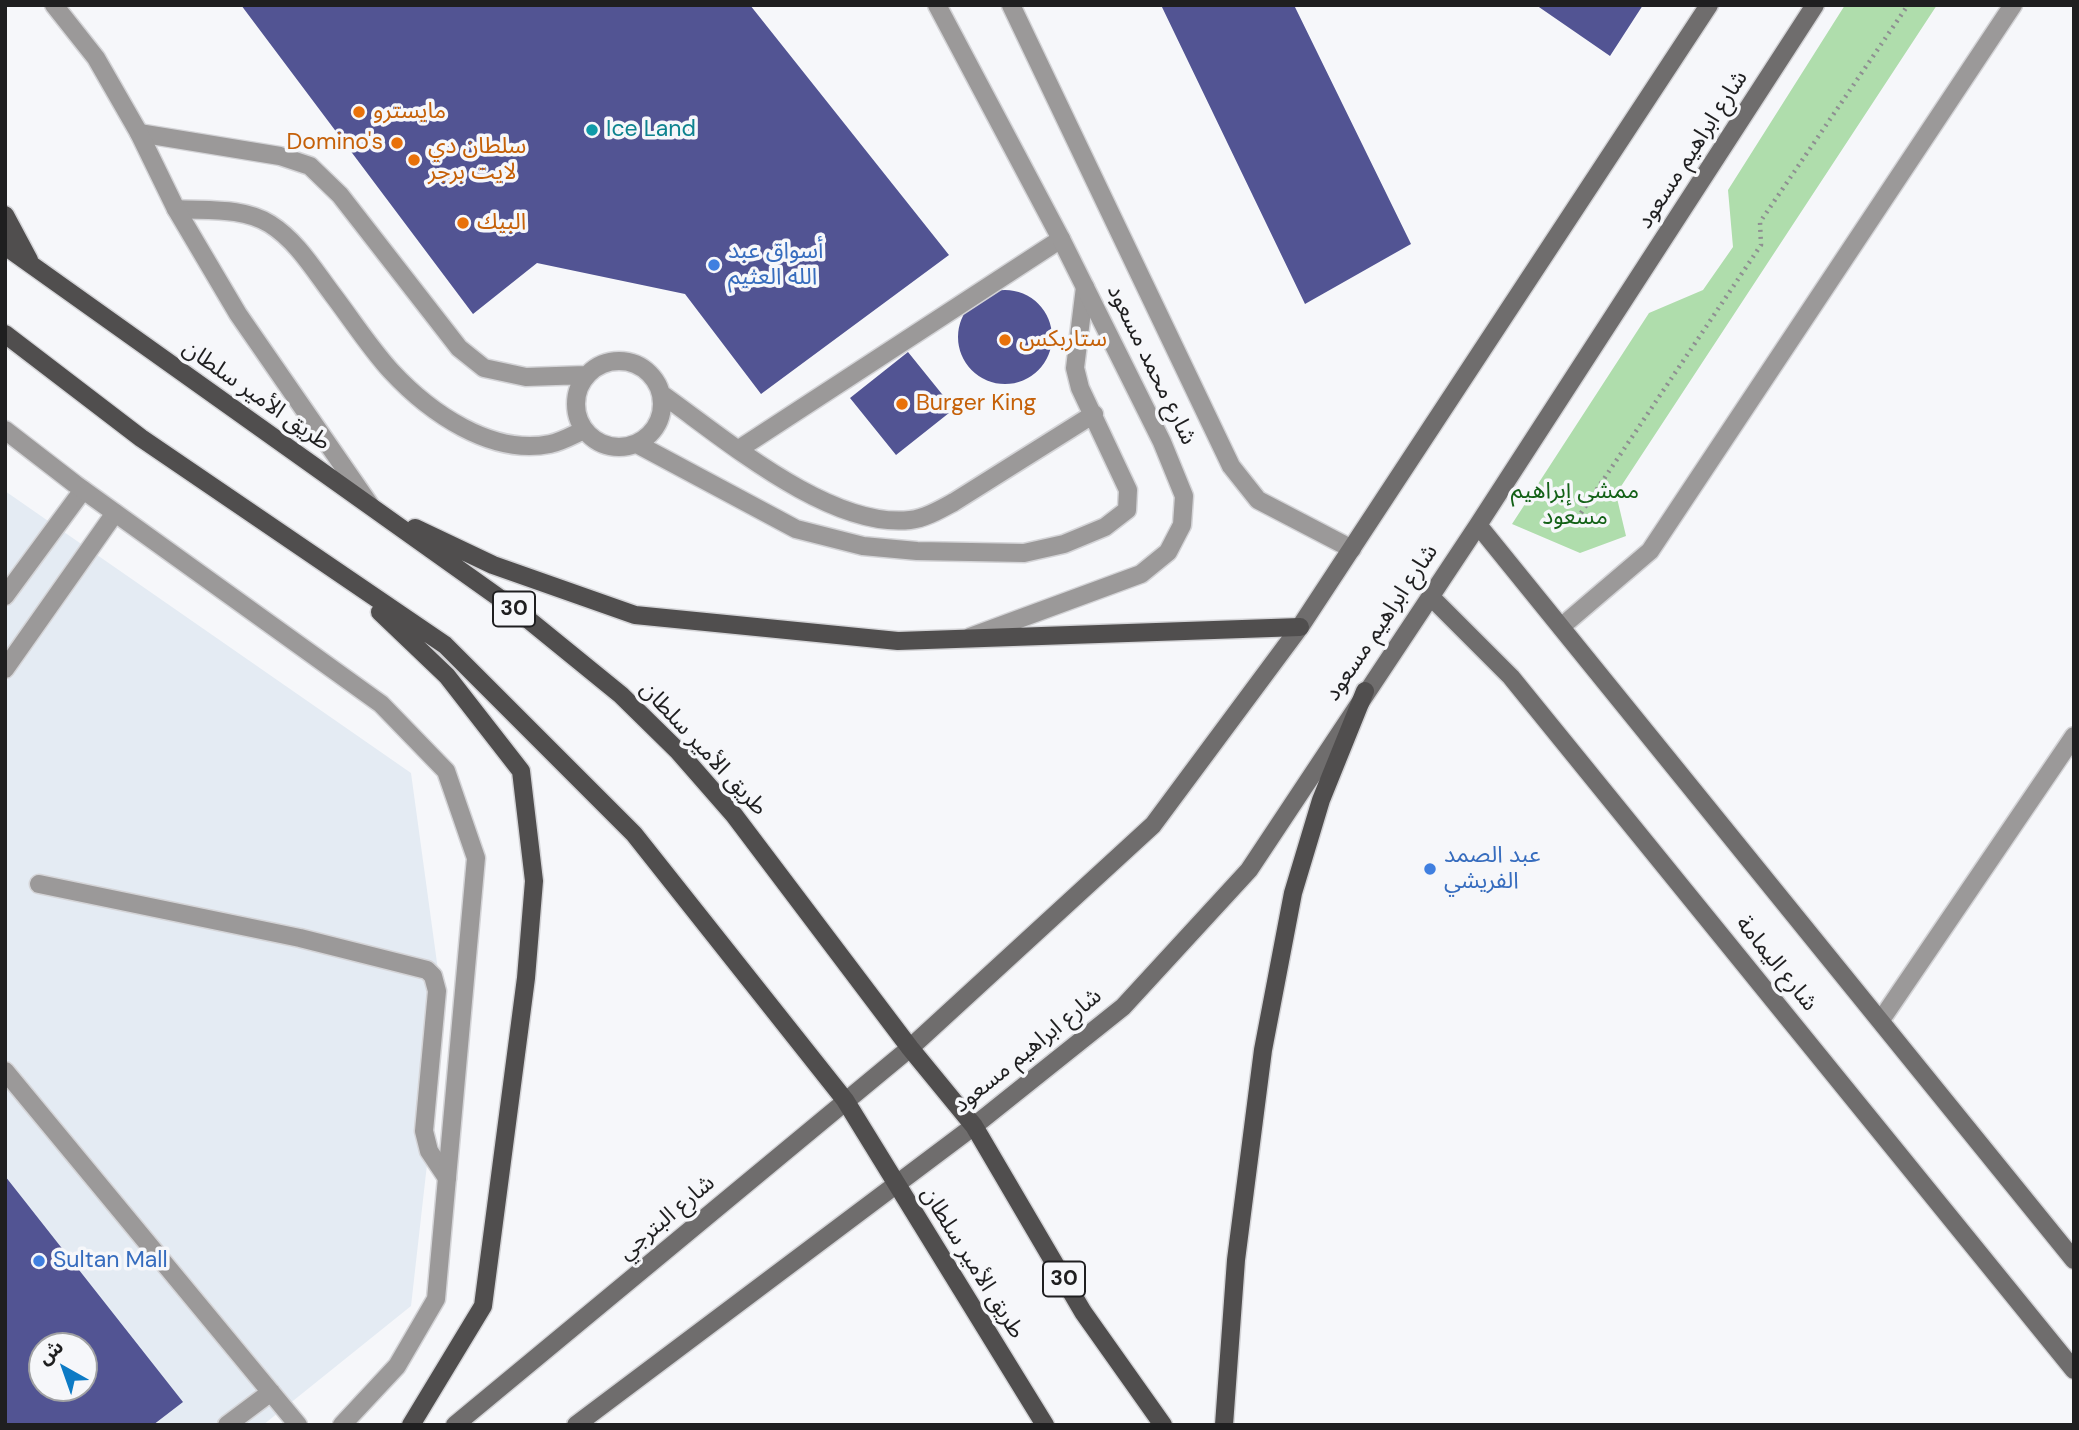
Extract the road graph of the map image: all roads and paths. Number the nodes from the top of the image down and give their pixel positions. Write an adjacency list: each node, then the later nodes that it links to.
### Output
1 (54, 5): 8 (street)
2 (937, 5): 11 (street, شارع محمد مسعود)
3 (1011, 5): 28 (street, شارع محمد مسعود)
4 (1709, 5): 28 (main road)
5 (1815, 5): 27 (main road, شارع ابراهيم مسعود)
6 (1908, 5): 26 (path)
7 (2013, 5): 33 (street)
8 (139, 133): 9 (street); 16 (street)
9 (176, 209): 20 (street); 24 (street)
10 (5, 215): 13 (main road)
11 (1061, 239): 14 (street, شارع محمد مسعود); 22 (street)
12 (5, 246): 13 (main road, طريق الأمير سلطان / 30)
13 (30, 263): 24 (main road, طريق الأمير سلطان / 30)
14 (1085, 288): 18 (street); 34 (street, شارع محمد مسعود)
15 (5, 334): 29 (main road, طريق الأمير سلطان)
16 (586, 375): 17 (street); 20 (street)
17 (663, 395): 21 (street); 22 (street)
18 (1094, 414): 21 (street); 22 (street)
19 (5, 430): 23 (street)
20 (584, 430): 21 (street)
21 (637, 444)
22 (739, 449)
23 (83, 490): 25 (street); 30 (street)
24 (372, 508): 34 (main road); 40 (main road, طريق الأمير سلطان / 30)
25 (114, 513): 35 (street); 44 (street)
26 (1581, 513)
27 (1478, 525): 31 (main road, شارع ابراهيم مسعود); 33 (main road, شارع اليمامة)
28 (1352, 549): 32 (main road)
29 (344, 578): 42 (main road, طريق الأمير سلطان); 52 (main road)
30 (5, 596)
31 (1431, 597): 36 (main road, شارع ابراهيم مسعود); 47 (main road, شارع اليمامة)
32 (1300, 627): 34 (main road); 40 (main road)
33 (1561, 627): 39 (main road, شارع اليمامة)
34 (962, 640)
35 (5, 669)
36 (1365, 691): 43 (main road, شارع ابراهيم مسعود); 57 (main road)
37 (2074, 736): 39 (street)
38 (39, 884): 44 (street)
39 (1881, 1020): 46 (main road, شارع اليمامة)
40 (910, 1048): 42 (main road, شارع البترجي); 43 (main road, طريق الأمير سلطان / 30)
41 (5, 1072): 48 (street)
42 (845, 1100): 45 (main road, طريق الأمير سلطان); 53 (main road, شارع البترجي)
43 (974, 1126): 45 (main road, شارع ابراهيم مسعود); 56 (main road, طريق الأمير سلطان / 30)
44 (447, 1178): 51 (street)
45 (894, 1185): 54 (main road); 55 (main road, طريق الأمير سلطان)
46 (2074, 1260)
47 (2074, 1370)
48 (271, 1392): 49 (street); 50 (street)
49 (227, 1425)
50 (298, 1425)
51 (342, 1425)
52 (411, 1425)
53 (455, 1425)
54 (576, 1425)
55 (1045, 1425)
56 (1163, 1425)
57 (1224, 1425)

